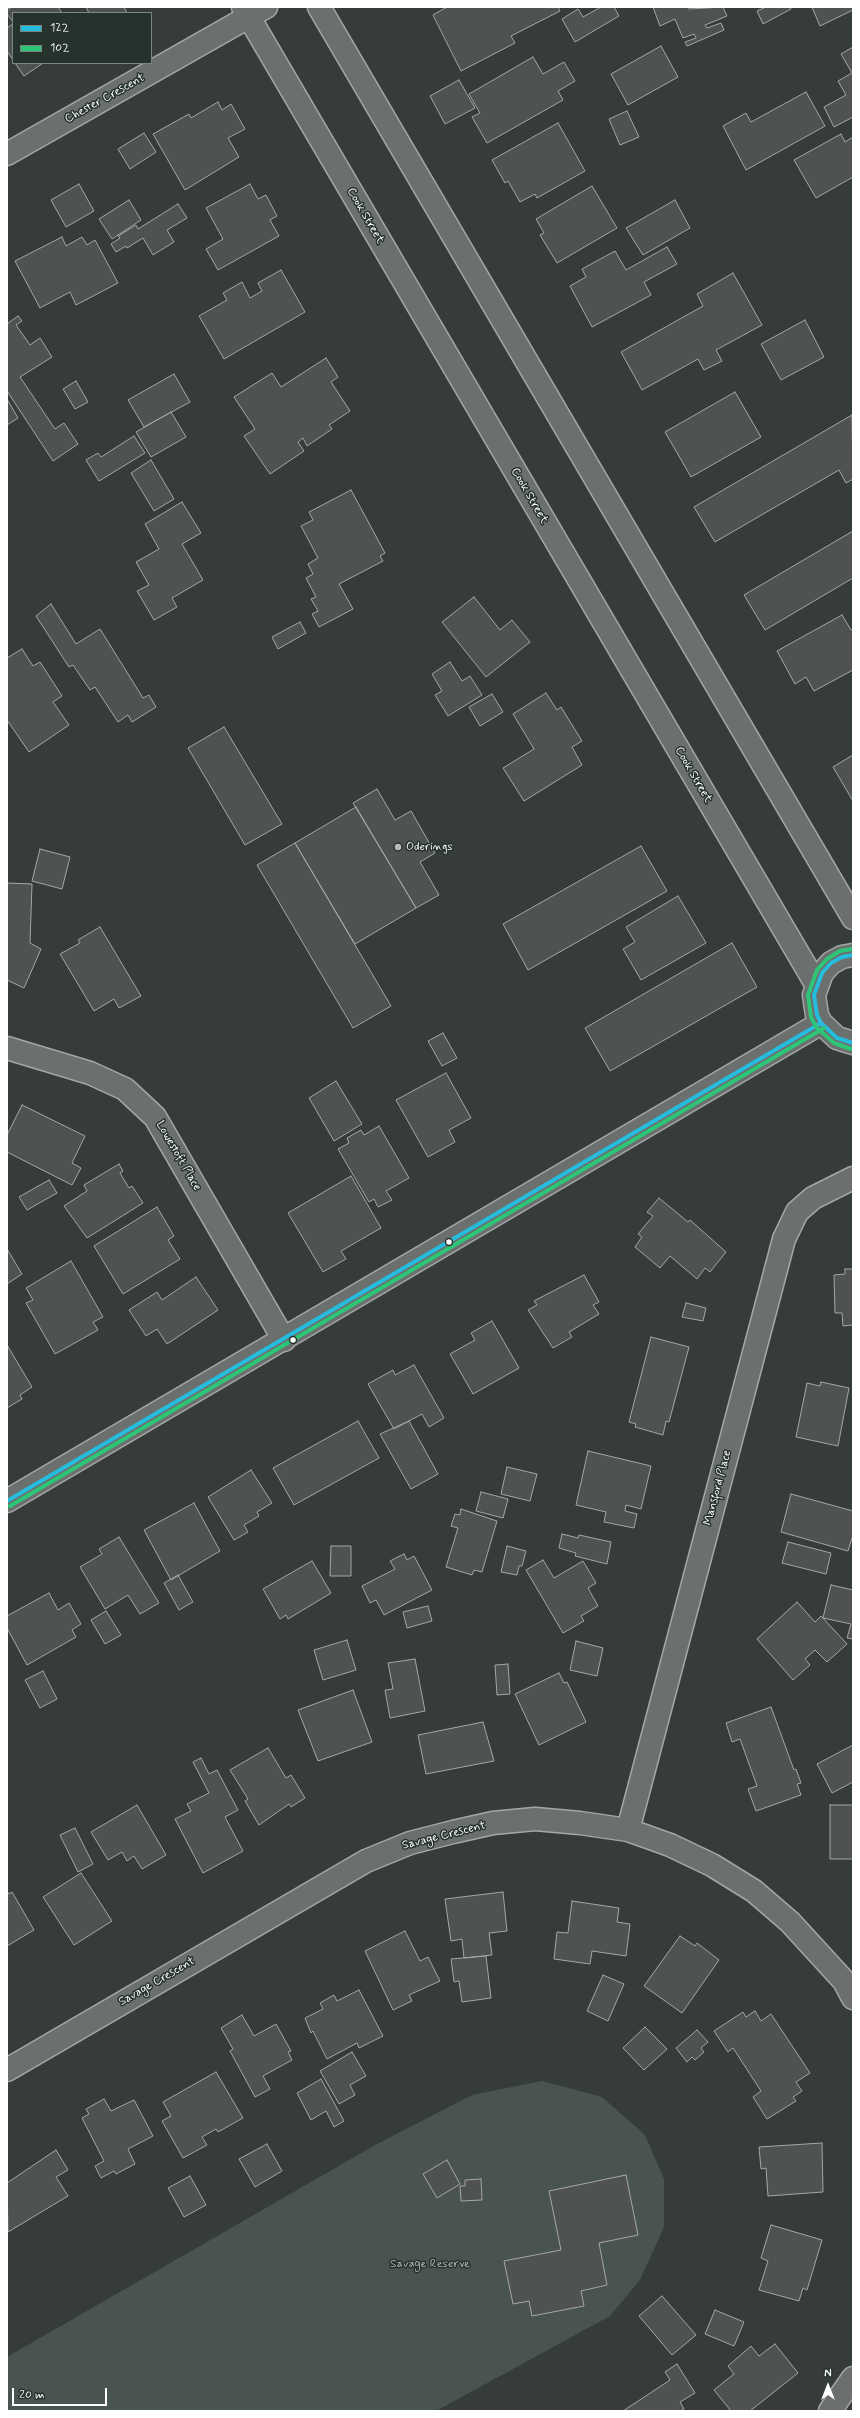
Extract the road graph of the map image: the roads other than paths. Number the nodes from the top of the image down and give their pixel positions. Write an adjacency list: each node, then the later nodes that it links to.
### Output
1 (319, 7): 4 (street)
2 (252, 11): 3 (street, Chester Crescent); 6 (street, Cook Street)
3 (7, 154)
4 (853, 918)
5 (853, 955): 6 (street)
6 (816, 984): 7 (street)
7 (822, 1024): 8 (street); 11 (street)
8 (851, 1045)
9 (7, 1048): 11 (street, Lowestoft Place)
10 (853, 1178): 13 (street, Mansford Place)
11 (284, 1340): 12 (street)
12 (7, 1502)
13 (628, 1830): 14 (street, Savage Crescent); 15 (street, Savage Crescent)
14 (853, 1998)
15 (7, 2070)
16 (853, 2378): 17 (street)
17 (830, 2411)

